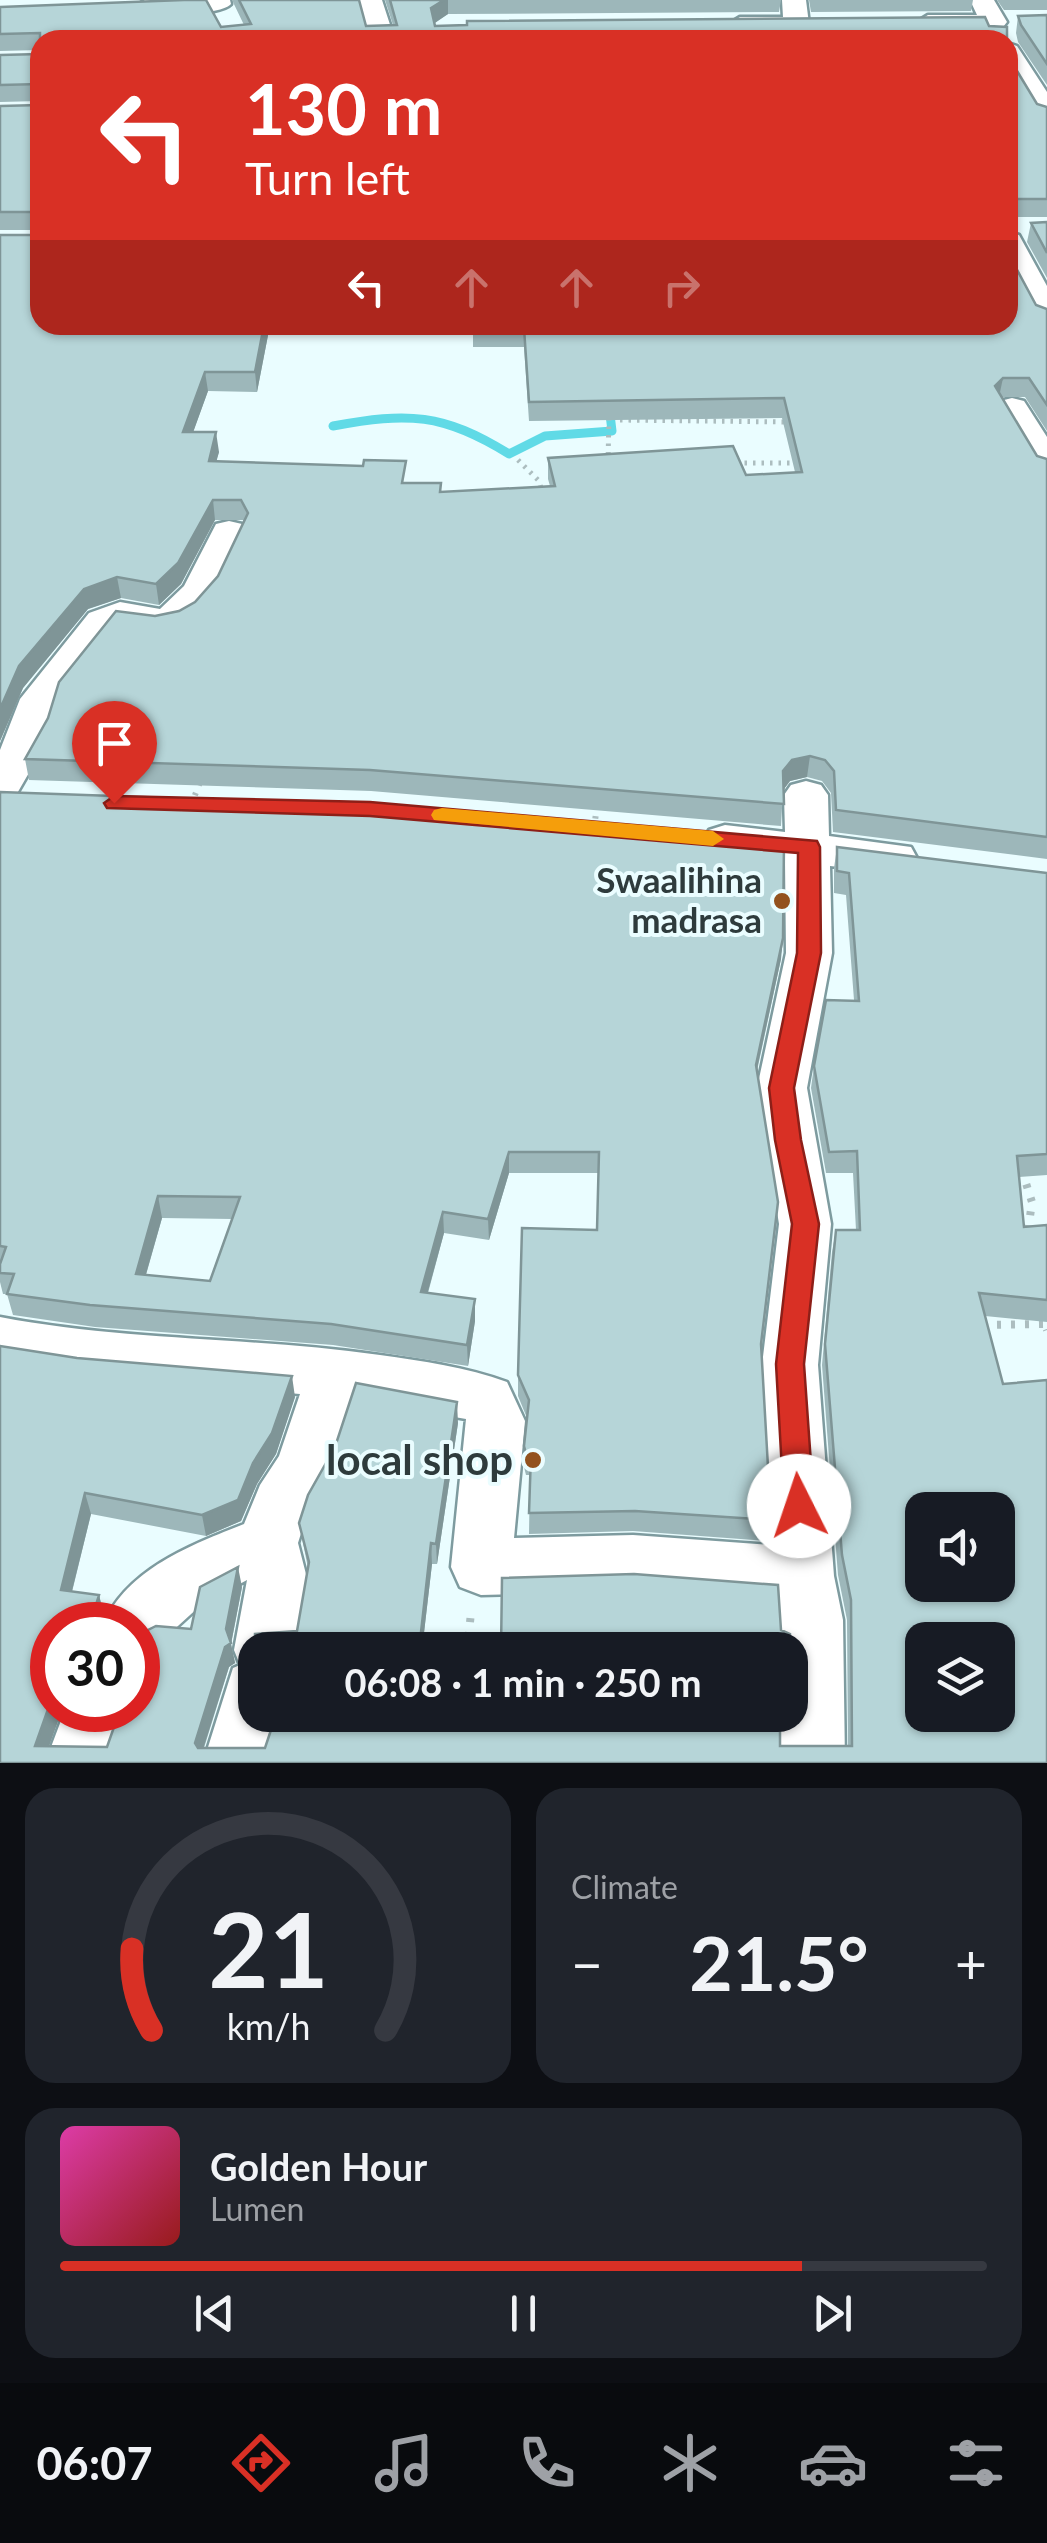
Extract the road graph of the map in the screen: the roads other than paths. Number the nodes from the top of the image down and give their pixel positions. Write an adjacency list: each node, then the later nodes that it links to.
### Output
1 (370, 0): 8 (street)
2 (122, 9): 3 (street)
3 (222, 10)
4 (997, 21): 6 (street)
5 (807, 22): 7 (street)
6 (906, 23)
7 (711, 25)
8 (379, 30)
9 (1027, 84): 10 (street)
10 (1040, 122)
11 (1018, 243): 12 (street)
12 (1047, 316)
13 (1012, 408): 14 (street)
14 (1047, 465)
15 (229, 532): 16 (street)
16 (13, 794)
17 (806, 795): 19 (street)
18 (686, 836): 19 (street)
19 (809, 847): 20 (street); 24 (street)
20 (927, 862)
21 (0, 1340): 22 (street)
22 (334, 1375): 23 (street); 24 (street)
23 (268, 1542): 25 (street); 26 (street)
24 (804, 1576): 31 (street)
25 (155, 1602)
26 (269, 1632)
27 (89, 1732): 29 (street)
28 (244, 1732): 30 (street)
29 (78, 1763)
30 (236, 1763)
31 (812, 1763)

